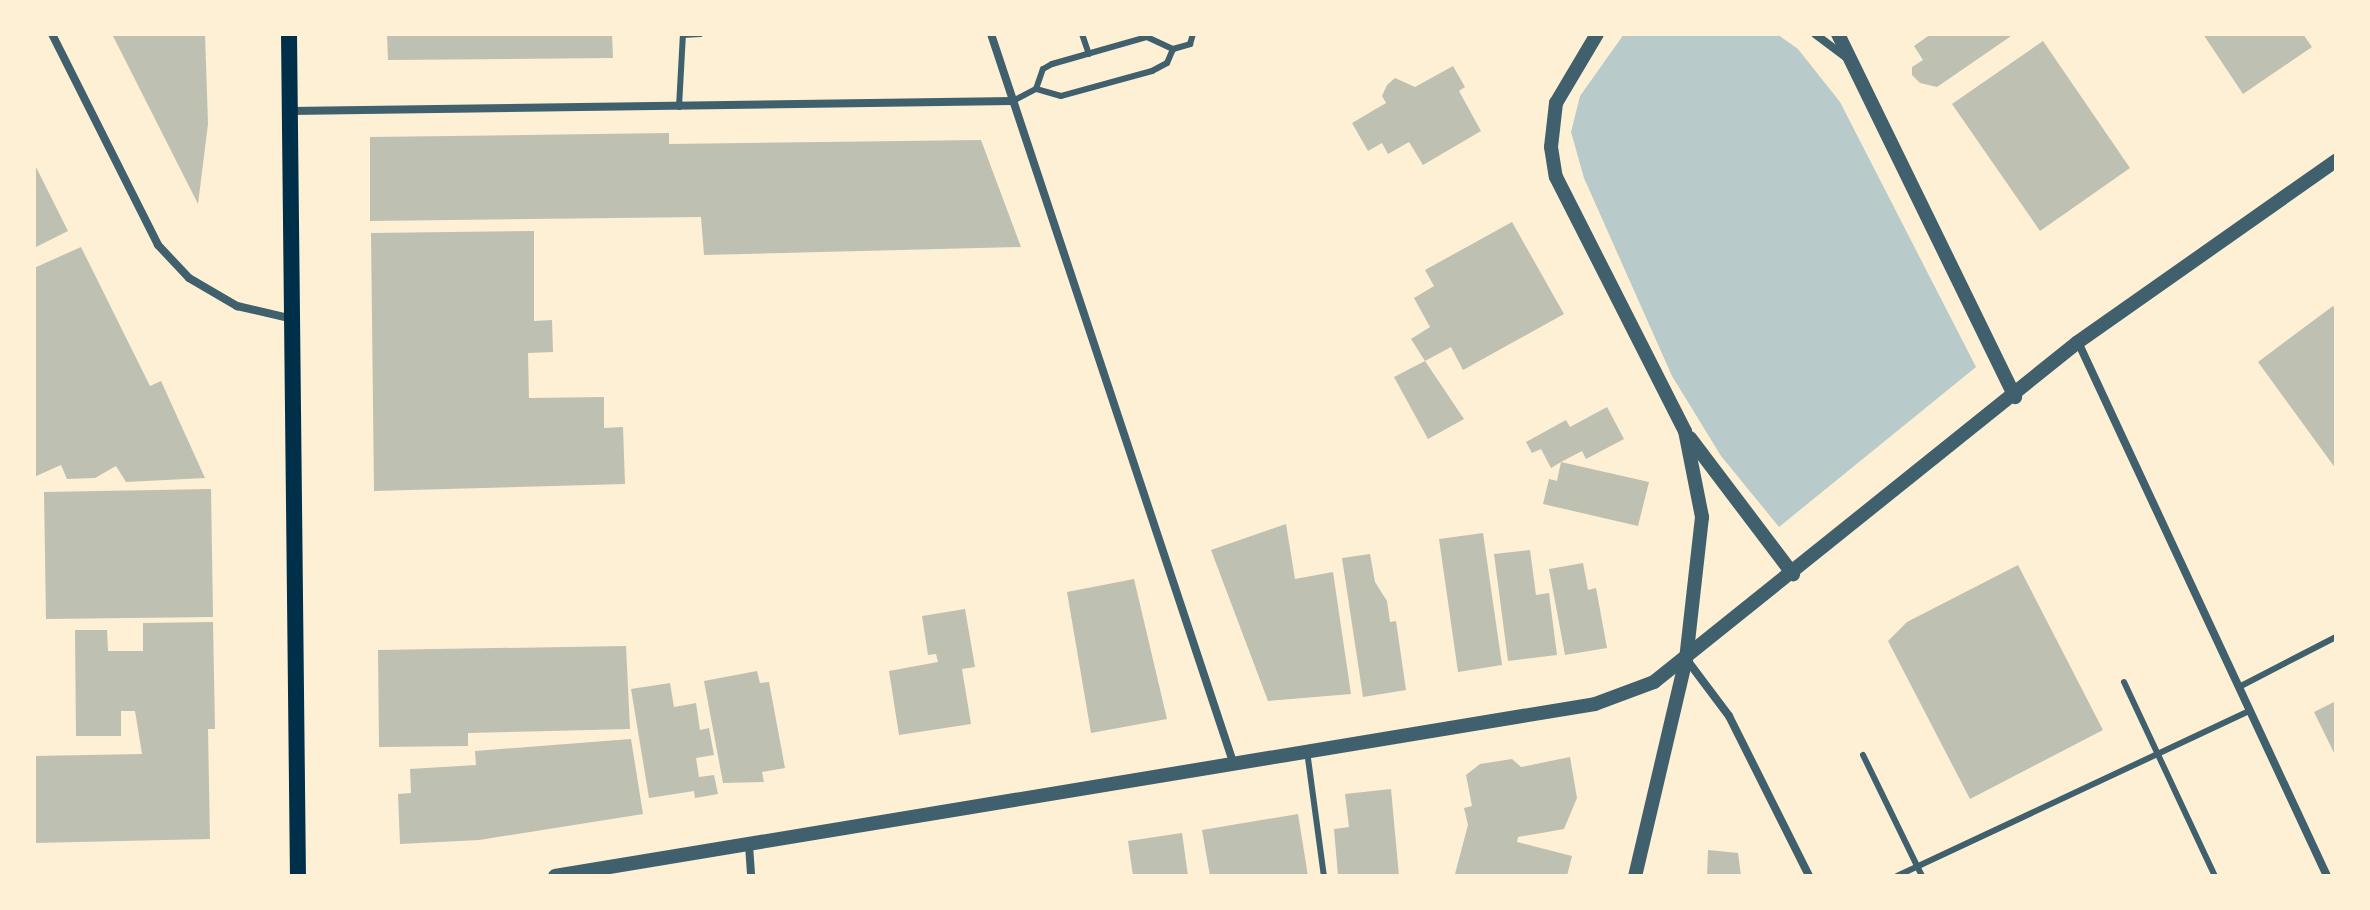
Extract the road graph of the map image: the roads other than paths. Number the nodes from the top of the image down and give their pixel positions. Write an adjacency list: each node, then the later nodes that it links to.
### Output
1 (52, 34): 19 (street)
2 (289, 34): 17 (main road)
3 (700, 34): 10 (lane)
4 (991, 34): 15 (street)
5 (1082, 34): 12 (lane)
6 (1193, 34): 11 (lane)
7 (1597, 34): 22 (street)
8 (1815, 34): 13 (street)
9 (1838, 34): 13 (street)
10 (683, 35): 16 (lane)
11 (1173, 49): 12 (lane); 14 (lane)
12 (1089, 54): 14 (lane)
13 (1847, 58): 21 (street)
14 (1036, 89): 15 (lane)
15 (1013, 101): 16 (street); 32 (street)
16 (679, 107): 17 (street)
17 (289, 111): 19 (main road)
18 (2336, 161): 20 (street)
19 (293, 319): 35 (main road)
20 (2078, 342): 21 (street); 27 (street)
21 (2015, 397): 23 (street)
22 (1685, 431): 23 (street); 25 (street)
23 (1793, 574): 25 (street)
24 (2336, 637): 27 (lane)
25 (1686, 659): 29 (street); 39 (street); 40 (street)
26 (2124, 682): 30 (lane)
27 (2239, 687): 28 (street)
28 (2250, 711): 30 (lane); 44 (street)
29 (1307, 751): 32 (street); 38 (lane)
30 (2158, 754): 34 (lane); 43 (lane)
31 (1863, 755): 34 (lane)
32 (1234, 765): 33 (street)
33 (749, 845): 36 (street); 37 (street)
34 (1918, 866): 41 (lane); 42 (lane)
35 (298, 876)
36 (555, 876)
37 (751, 876)
38 (1324, 876)
39 (1635, 876)
40 (1809, 876)
41 (1897, 876)
42 (1922, 876)
43 (2215, 876)
44 (2327, 876)

